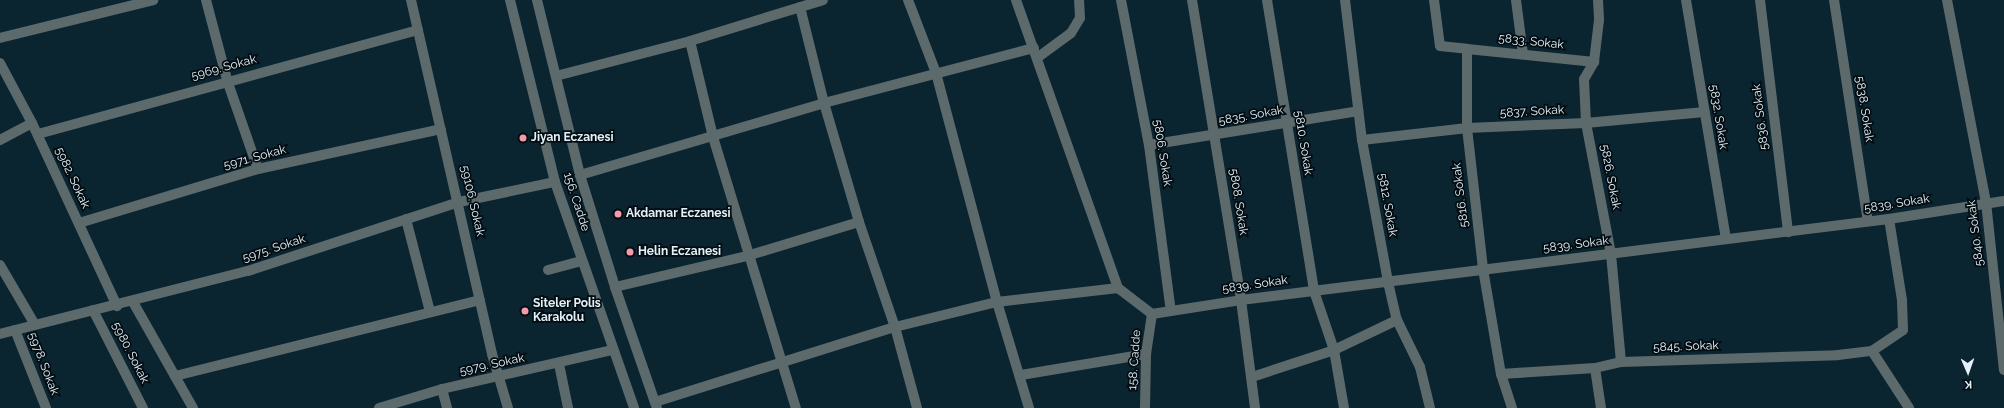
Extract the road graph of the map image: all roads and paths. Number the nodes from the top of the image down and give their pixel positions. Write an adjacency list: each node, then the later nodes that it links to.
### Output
1 (153, 0): 23 (street)
2 (206, 0): 32 (street)
3 (411, 0): 22 (street, 59106. Sokak)
4 (510, 0): 49 (street, 156. Cadde)
5 (537, 0): 31 (street, 156. Cadde)
6 (823, 0): 21 (street)
7 (908, 0): 30 (street)
8 (1016, 0): 26 (street)
9 (1079, 0): 26 (street)
10 (1121, 0): 46 (street, 5806. Sokak)
11 (1192, 0): 42 (street, 5808. Sokak)
12 (1267, 0): 37 (street, 5810. Sokak)
13 (1344, 0): 34 (street, 5812. Sokak)
14 (1434, 0): 25 (street)
15 (1516, 0): 27 (street)
16 (1598, 0): 28 (street, 5826. Sokak)
17 (1686, 0): 35 (street, 5832. Sokak)
18 (1760, 0): 58 (street, 5836. Sokak)
19 (1834, 0): 55 (street, 5838. Sokak)
20 (1947, 0): 52 (street, 5840. Sokak)
21 (800, 7): 24 (street); 33 (street)
22 (418, 30): 32 (street, 5969. Sokak); 40 (street, 59106. Sokak)
23 (0, 38)
24 (690, 41): 31 (street); 43 (street)
25 (1467, 49): 27 (street, 5833. Sokak); 39 (street, 5816. Sokak)
26 (1035, 53): 30 (street); 68 (street)
27 (1523, 54): 28 (street, 5833. Sokak)
28 (1594, 62): 38 (street, 5826. Sokak)
29 (0, 63): 36 (street, 5982. Sokak)
30 (936, 73): 33 (street); 73 (street)
31 (556, 76): 48 (street, 156. Cadde)
32 (228, 80): 41 (street, 5969. Sokak); 47 (street)
33 (824, 103): 43 (street); 56 (street)
34 (1358, 111): 37 (street, 5835. Sokak); 45 (street, 5812. Sokak)
35 (1704, 112): 38 (street, 5837. Sokak); 59 (street, 5832. Sokak)
36 (32, 123): 41 (street, 5982. Sokak); 44 (street)
37 (1287, 123): 42 (street, 5835. Sokak); 69 (street, 5810. Sokak)
38 (1586, 123): 39 (street, 5837. Sokak); 60 (street, 5826. Sokak)
39 (1467, 128): 45 (street, 5837. Sokak); 64 (street, 5816. Sokak)
40 (441, 129): 47 (street, 5971. Sokak); 51 (street, 59106. Sokak)
41 (38, 134): 57 (street, 5982. Sokak)
42 (1214, 135): 46 (street, 5835. Sokak); 71 (street, 5808. Sokak)
43 (713, 138): 48 (street); 61 (street)
44 (0, 140)
45 (1362, 140): 66 (street, 5812. Sokak)
46 (1149, 145): 76 (street, 5806. Sokak)
47 (258, 169): 57 (street, 5971. Sokak)
48 (580, 175): 67 (street, 156. Cadde)
49 (555, 182): 51 (street, 5975. Sokak); 62 (street, 156. Cadde)
50 (2004, 201): 52 (street, 5839. Sokak)
51 (459, 202): 53 (street, 5975. Sokak); 70 (street, 59106. Sokak)
52 (1986, 202): 54 (street, 5839. Sokak); 92 (street, 5840. Sokak)
53 (406, 219): 72 (street, 5975. Sokak); 77 (street)
54 (1889, 219): 55 (street, 5839. Sokak); 86 (street)
55 (1868, 221): 58 (street, 5839. Sokak)
56 (859, 222): 61 (street); 81 (street)
57 (79, 223): 74 (street, 5982. Sokak)
58 (1788, 232): 59 (street, 5839. Sokak)
59 (1726, 239): 60 (street, 5839. Sokak)
60 (1611, 254): 64 (street, 5839. Sokak); 89 (street, 5826. Sokak)
61 (748, 256): 67 (street); 88 (street)
62 (582, 261): 65 (street); 84 (street, 156. Cadde)
63 (0, 265): 80 (street, 5978. Sokak)
64 (1483, 269): 66 (street, 5839. Sokak); 93 (street, 5816. Sokak)
65 (548, 270)
66 (1388, 282): 69 (street, 5839. Sokak); 79 (street, 5812. Sokak)
67 (615, 287): 99 (street, 156. Cadde)
68 (1118, 288): 73 (street); 78 (street)
69 (1314, 291): 71 (street, 5839. Sokak); 85 (street, 5810. Sokak)
70 (480, 300): 77 (street); 94 (street, 59106. Sokak)
71 (1241, 300): 76 (street, 5839. Sokak); 97 (street, 5808. Sokak)
72 (132, 302): 74 (street, 5975. Sokak); 96 (street)
73 (998, 302): 81 (street); 95 (street)
74 (117, 306): 75 (street, 5975. Sokak)
75 (93, 310): 80 (street, 5975. Sokak); 101 (street, 5980. Sokak)
76 (1172, 311): 78 (street, 5839. Sokak)
77 (430, 312): 96 (street)
78 (1152, 314): 87 (street, 158. Cadde)
79 (1397, 320): 85 (street); 114 (street, 5812. Sokak)
80 (35, 326): 82 (street, 5975. Sokak)
81 (895, 327): 88 (street); 109 (street)
82 (15, 330): 83 (street, 5975. Sokak); 100 (street, 5978. Sokak)
83 (0, 334)
84 (612, 350): 90 (street, 5979. Sokak); 107 (street, 156. Cadde)
85 (1334, 350): 97 (street); 113 (street, 5810. Sokak)
86 (1872, 351): 89 (street, 5845. Sokak); 117 (street)
87 (1146, 354): 95 (street); 111 (street, 158. Cadde)
88 (784, 360): 99 (street); 108 (street)
89 (1621, 362): 91 (street, 5845. Sokak)
90 (559, 364): 94 (street, 5979. Sokak); 106 (street)
91 (1595, 368): 93 (street, 5845. Sokak); 116 (street)
92 (2004, 370)
93 (1501, 374): 115 (street, 5816. Sokak)
94 (500, 375): 98 (street, 5979. Sokak); 105 (street, 59106. Sokak)
95 (1021, 375): 110 (street)
96 (174, 376): 102 (street)
97 (1252, 377): 112 (street, 5808. Sokak)
98 (442, 390): 103 (street, 5979. Sokak); 104 (street)
99 (656, 405)
100 (46, 408)
101 (143, 408)
102 (193, 408)
103 (379, 408)
104 (447, 408)
105 (508, 408)
106 (568, 408)
107 (634, 408)
108 (796, 408)
109 (917, 408)
110 (1029, 408)
111 (1145, 408)
112 (1255, 408)
113 (1344, 408)
114 (1430, 408)
115 (1512, 408)
116 (1601, 408)
117 (1909, 408)

